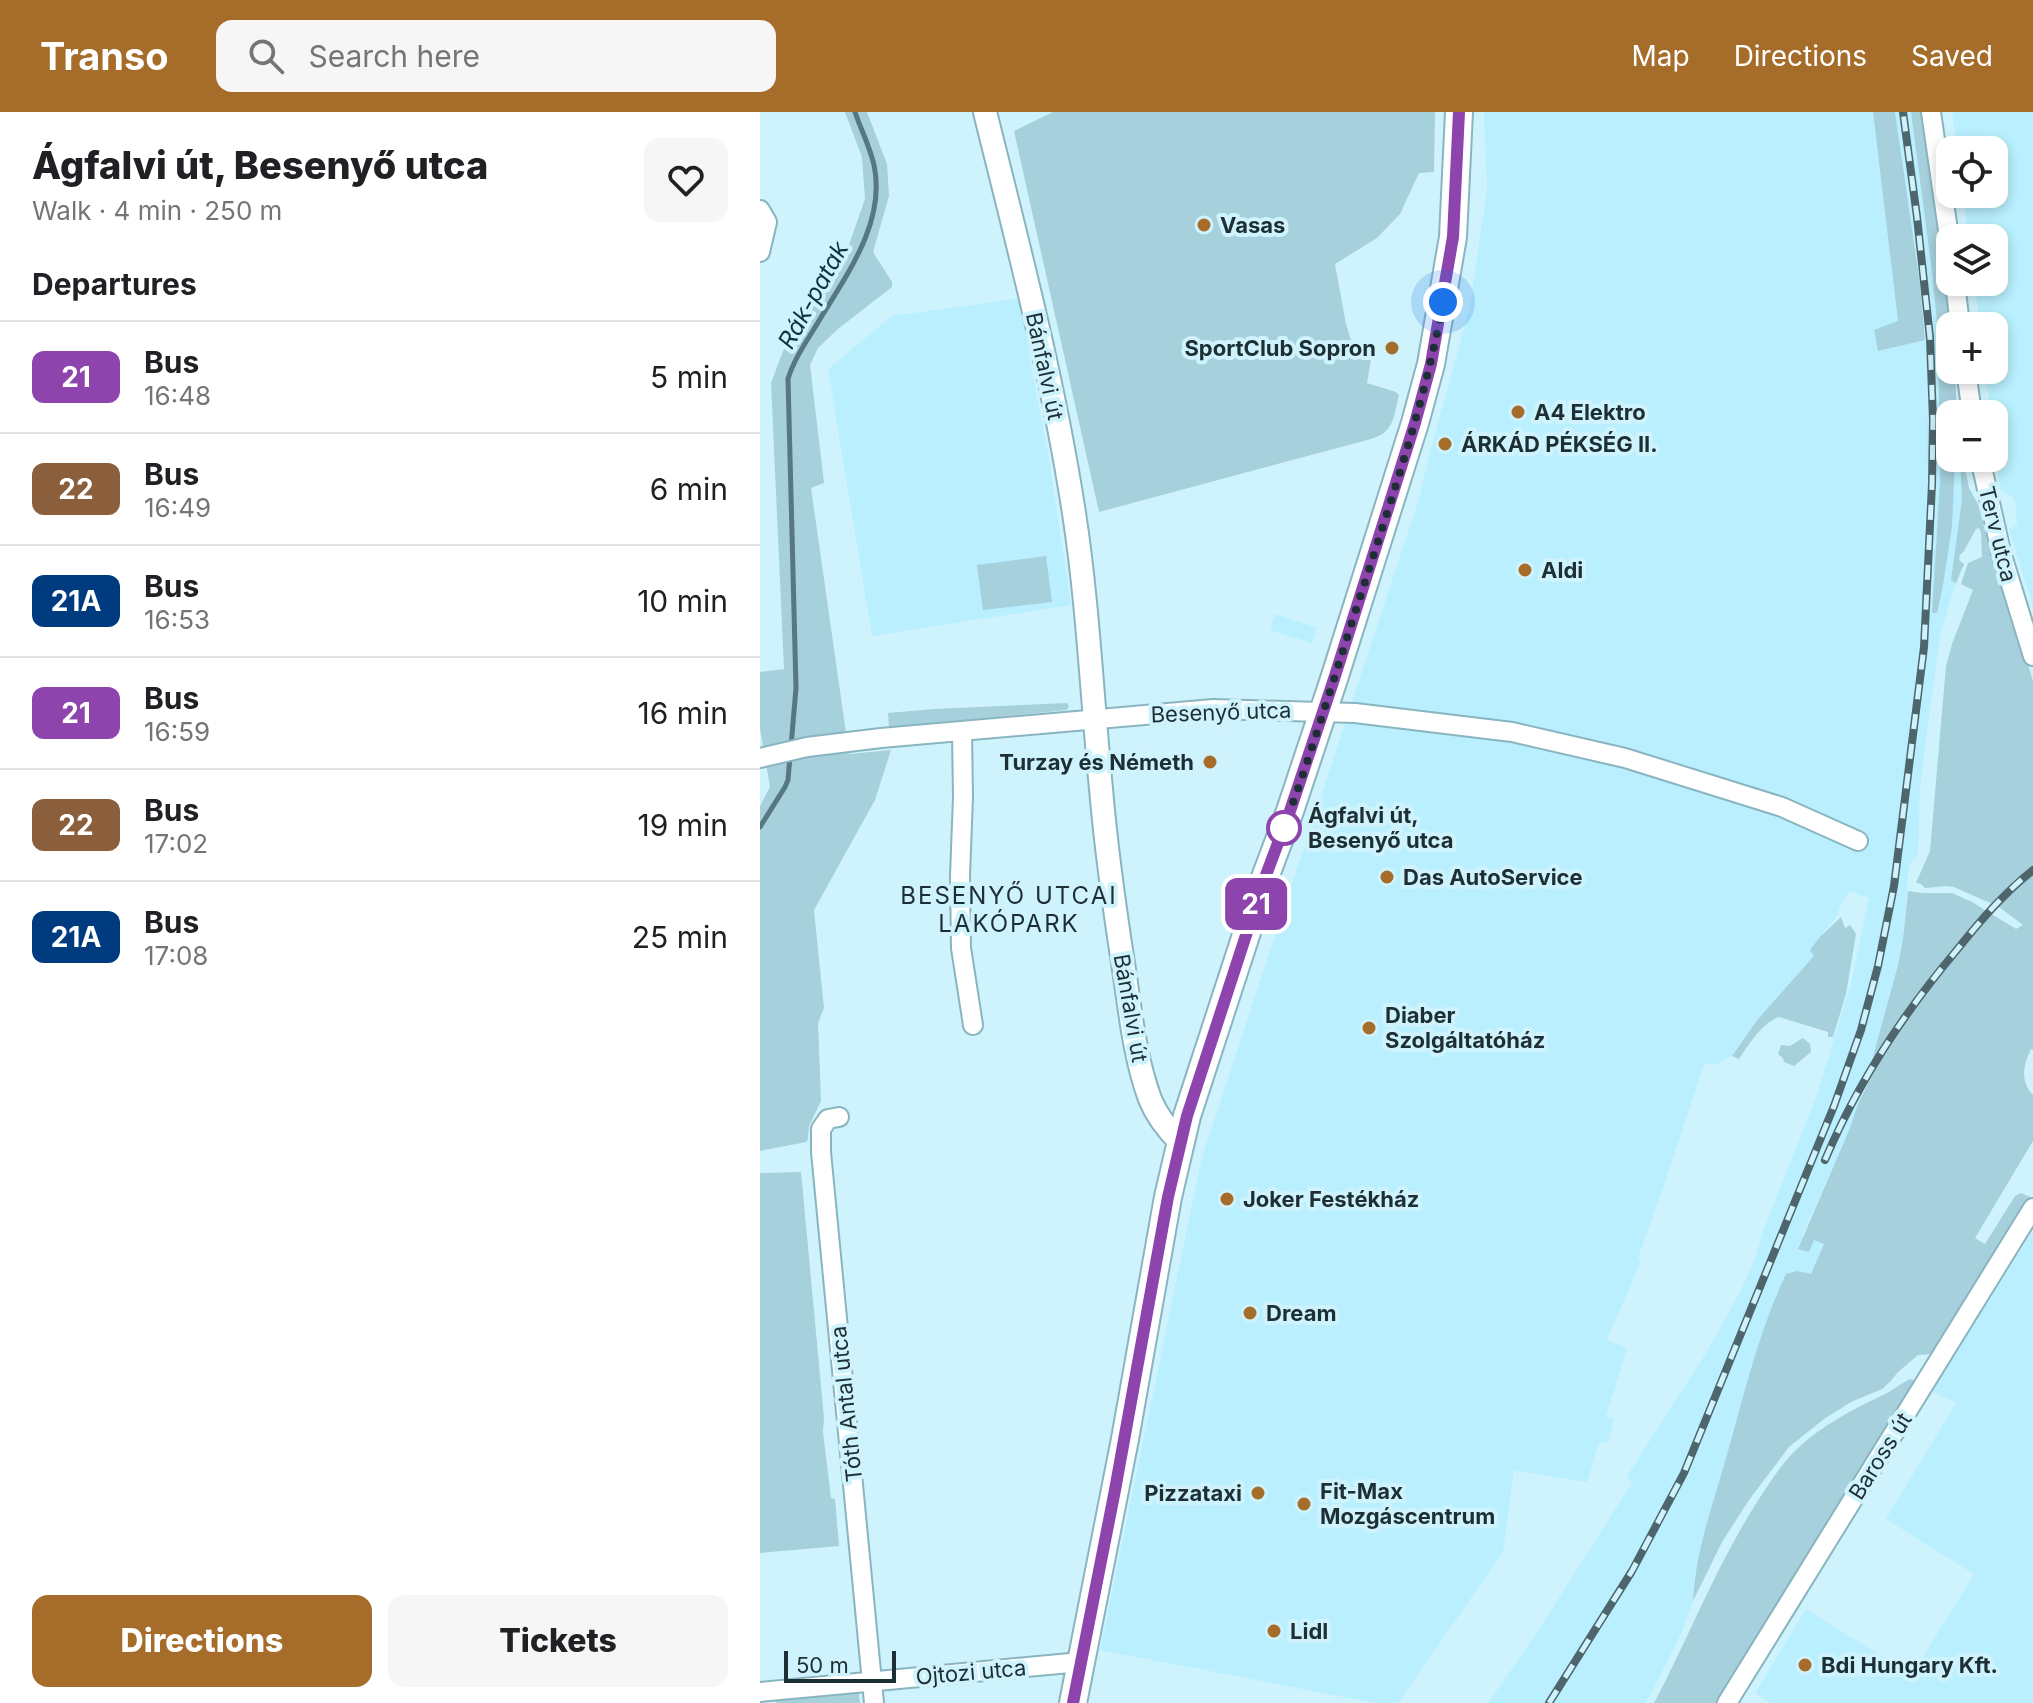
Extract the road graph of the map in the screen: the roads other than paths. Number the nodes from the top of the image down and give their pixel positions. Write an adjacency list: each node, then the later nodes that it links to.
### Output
1 (985, 112): 10 (street, Bánfalvi út)
2 (1459, 112): 9 (main road)
3 (1931, 112): 5 (street)
4 (760, 210): 6 (street)
5 (1947, 224)
6 (760, 252)
7 (1983, 472): 8 (street, Terv utca)
8 (2033, 656)
9 (1323, 711): 10 (street, Besenyő utca); 13 (street, Besenyő utca); 16 (main road)
10 (1095, 718): 11 (street, Besenyő utca); 16 (street, Bánfalvi út)
11 (962, 731): 12 (street, Besenyő utca); 14 (street)
12 (760, 758)
13 (1858, 841)
14 (973, 1025)
15 (839, 1117): 19 (street, Tóth Antal utca)
16 (1181, 1143): 18 (main road)
17 (2033, 1208): 24 (street, Baross út)
18 (1081, 1662): 19 (street, Ojtozi utca); 23 (main road)
19 (866, 1682): 20 (street, Ojtozi utca); 22 (street, Tóth Antal utca)
20 (760, 1694): 21 (street)
21 (767, 1703)
22 (874, 1703)
23 (1073, 1703)
24 (1727, 1703)

